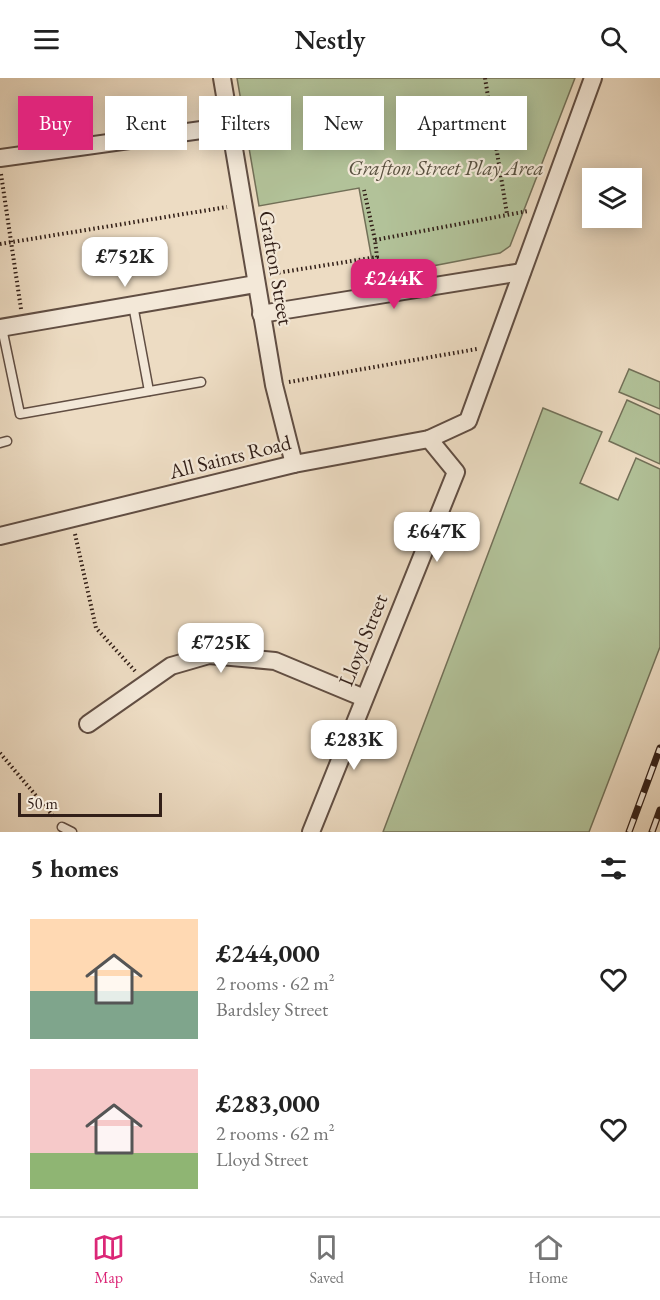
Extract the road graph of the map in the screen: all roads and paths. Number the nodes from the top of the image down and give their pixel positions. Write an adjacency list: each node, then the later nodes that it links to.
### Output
1 (222, 78): 4 (street, Grafton Street)
2 (485, 78): 11 (path)
3 (593, 78): 12 (street)
4 (225, 96)
5 (199, 130): 7 (street)
6 (234, 150): 10 (street, Grafton Street)
7 (0, 158)
8 (0, 164): 14 (path)
9 (364, 190): 13 (path)
10 (242, 204): 14 (path); 17 (street, Grafton Street)
11 (507, 214): 12 (path); 13 (path)
12 (543, 215): 16 (street)
13 (375, 240): 17 (path)
14 (10, 243): 15 (path); 20 (path)
15 (0, 244)
16 (522, 272): 19 (street); 22 (street)
17 (255, 281): 18 (street); 19 (street, Grafton Street)
18 (133, 304): 20 (street); 25 (lane)
19 (261, 314): 24 (street, Grafton Street)
20 (24, 324): 21 (street)
21 (1, 328): 25 (lane)
22 (495, 346): 24 (path); 26 (street, All Saints Road)
23 (201, 382): 25 (lane)
24 (274, 385): 27 (street, Grafton Street)
25 (149, 391)
26 (429, 439): 27 (street, All Saints Road); 31 (street, Lloyd Street)
27 (294, 464): 28 (street, All Saints Road)
28 (71, 519): 29 (street, All Saints Road); 30 (path)
29 (0, 536)
30 (146, 682): 31 (street); 32 (street)
31 (364, 698): 36 (street, Lloyd Street)
32 (88, 724)
33 (0, 753): 34 (path)
34 (62, 827): 35 (lane)
35 (72, 832)
36 (311, 832)

